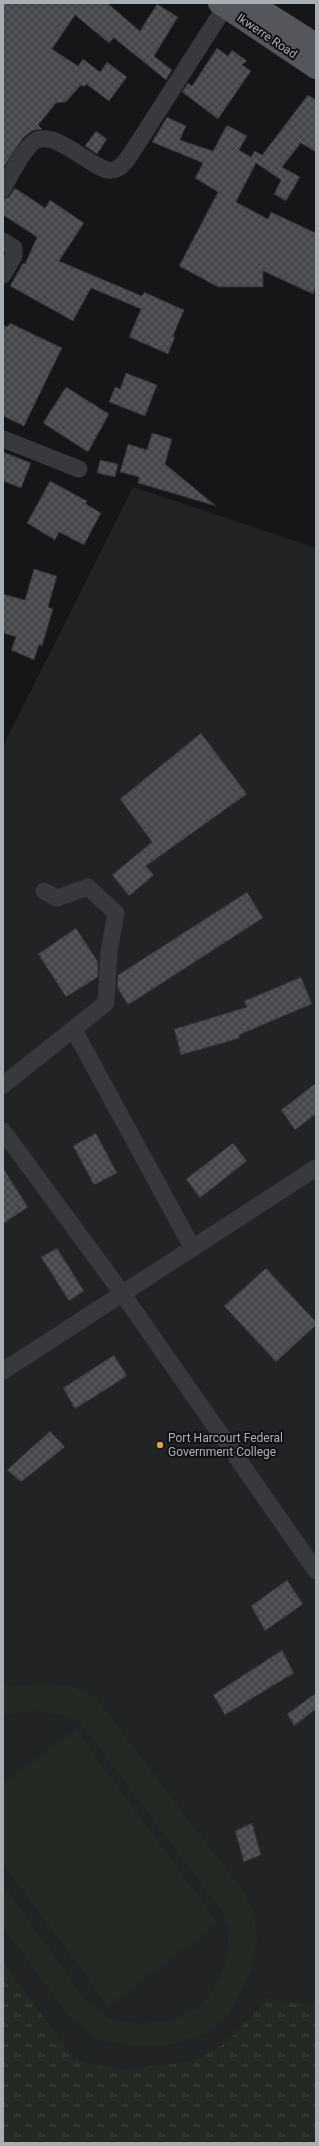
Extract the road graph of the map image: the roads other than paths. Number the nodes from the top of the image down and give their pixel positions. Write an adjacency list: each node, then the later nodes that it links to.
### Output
1 (251, 3): 3 (main road, Ikwerre Road)
2 (222, 5): 4 (main road, Ikwerre Road); 5 (street)
3 (316, 44)
4 (316, 68)
5 (3, 189)
6 (3, 241): 7 (street)
7 (3, 274)
8 (3, 439): 9 (street)
9 (78, 469)
10 (44, 891): 11 (street)
11 (74, 1030): 12 (street); 15 (street)
12 (3, 1085)
13 (3, 1131): 16 (street)
14 (316, 1168): 15 (street)
15 (192, 1247): 16 (street)
16 (122, 1293): 17 (street); 18 (street)
17 (3, 1371)
18 (316, 1571)

